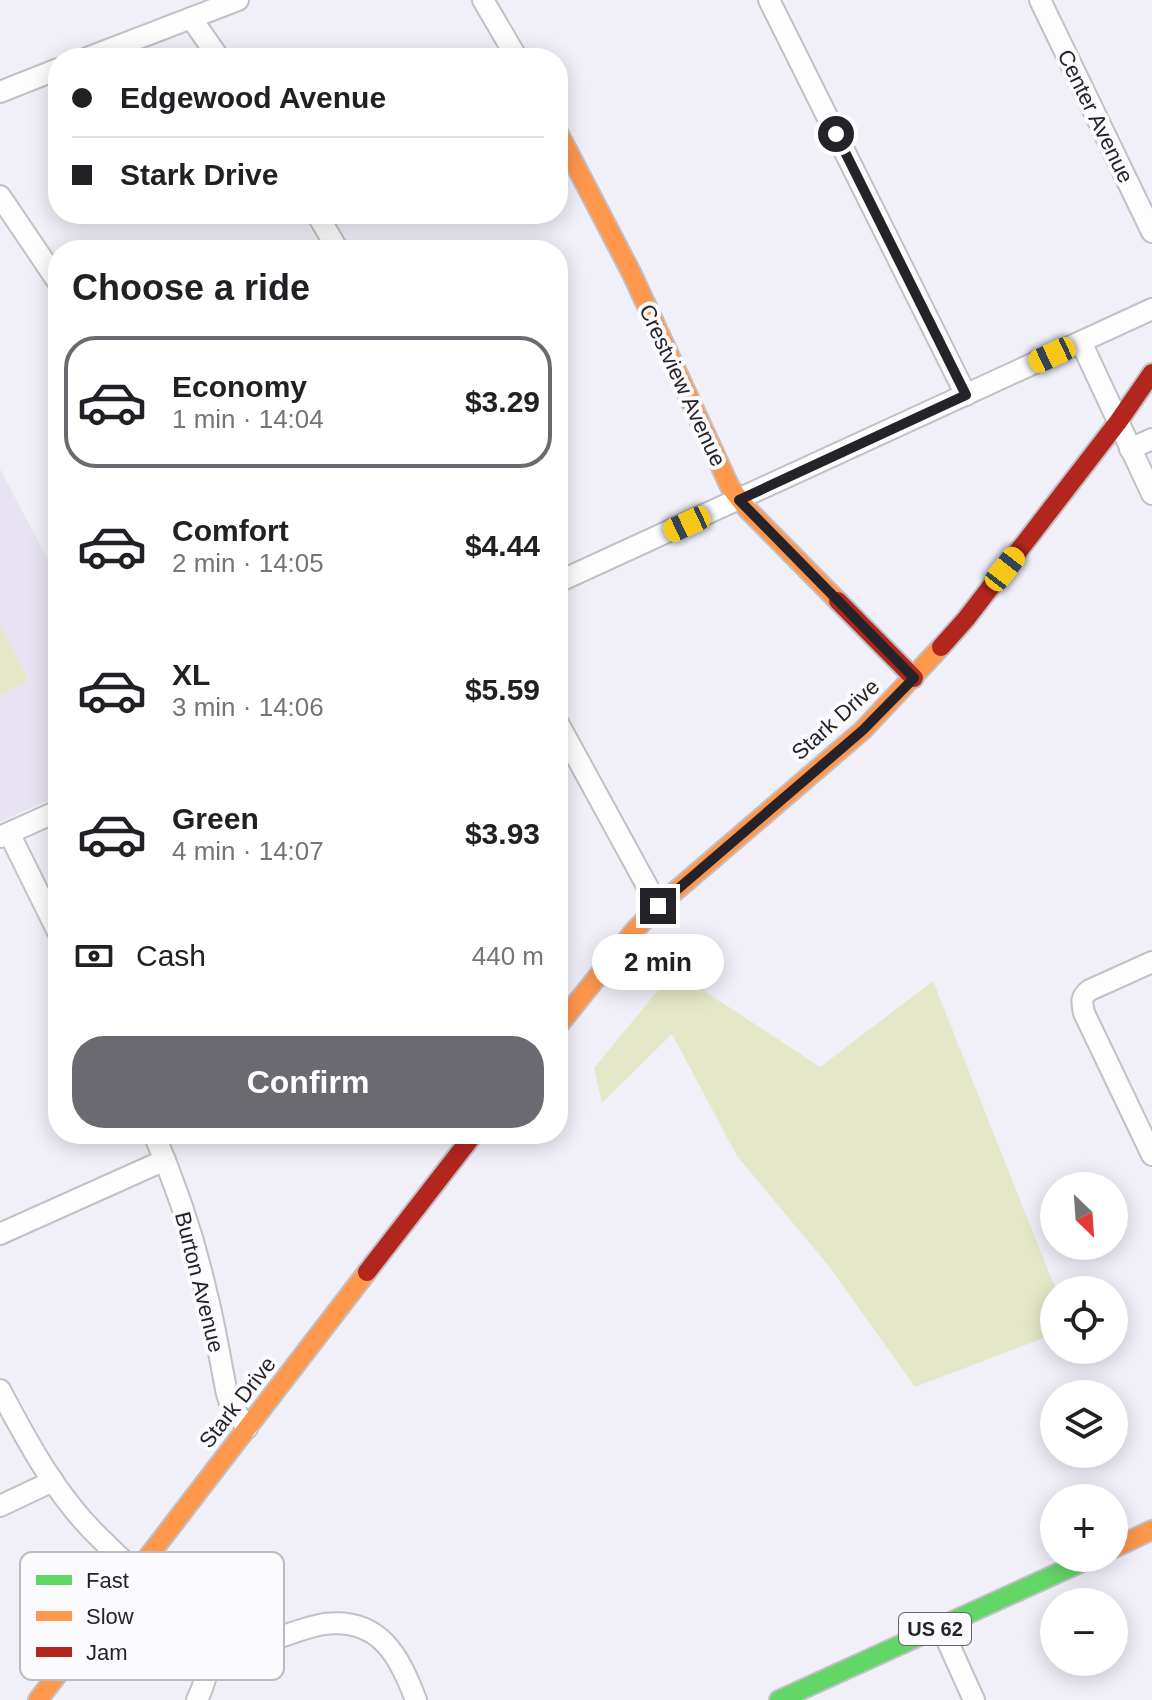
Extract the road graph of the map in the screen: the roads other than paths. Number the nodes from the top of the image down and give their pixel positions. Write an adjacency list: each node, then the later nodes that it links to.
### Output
1 (238, 0): 5 (street)
2 (483, 0): 8 (street)
3 (769, 0): 18 (street)
4 (1040, 0): 13 (street, Center Avenue)
5 (191, 18): 6 (street); 7 (street)
6 (113, 48)
7 (212, 48)
8 (511, 48)
9 (48, 73): 10 (street)
10 (0, 92)
11 (568, 151): 23 (main road, Crestview Avenue)
12 (0, 196): 14 (street)
13 (1152, 232)
14 (48, 267)
15 (1152, 309): 16 (street)
16 (1081, 342): 18 (street); 19 (street)
17 (1152, 373): 19 (main road, Stark Drive)
18 (966, 395): 23 (street)
19 (1118, 422): 21 (street); 25 (main road, Stark Drive)
20 (1152, 439): 21 (street)
21 (1130, 449): 22 (street)
22 (1152, 494)
23 (739, 500): 24 (street); 25 (main road, Crestview Avenue)
24 (568, 577)
25 (914, 678): 29 (main road, Stark Drive)
26 (568, 741): 29 (street)
27 (48, 815): 28 (street)
28 (4, 835): 30 (street)
29 (658, 906): 32 (main road, Stark Drive)
30 (48, 914)
31 (1152, 962): 35 (street)
32 (568, 1014)
33 (158, 1144): 36 (street, Burton Avenue)
34 (466, 1144): 39 (main road, Stark Drive)
35 (1152, 1155)
36 (165, 1160): 37 (street); 39 (street, Burton Avenue)
37 (0, 1234)
38 (0, 1390): 40 (street)
39 (247, 1428): 45 (main road, Stark Drive)
40 (53, 1481): 41 (street); 44 (street)
41 (0, 1506)
42 (1152, 1530): 43 (main road)
43 (1128, 1541)
44 (115, 1552)
45 (151, 1552)
46 (1061, 1572): 47 (main road, US 62)
47 (941, 1627): 54 (main road, US 62); 55 (street)
48 (284, 1635): 53 (street)
49 (53, 1680): 51 (main road, Stark Drive)
50 (206, 1680): 52 (street)
51 (38, 1700)
52 (197, 1700)
53 (416, 1700)
54 (779, 1700)
55 (974, 1700)

